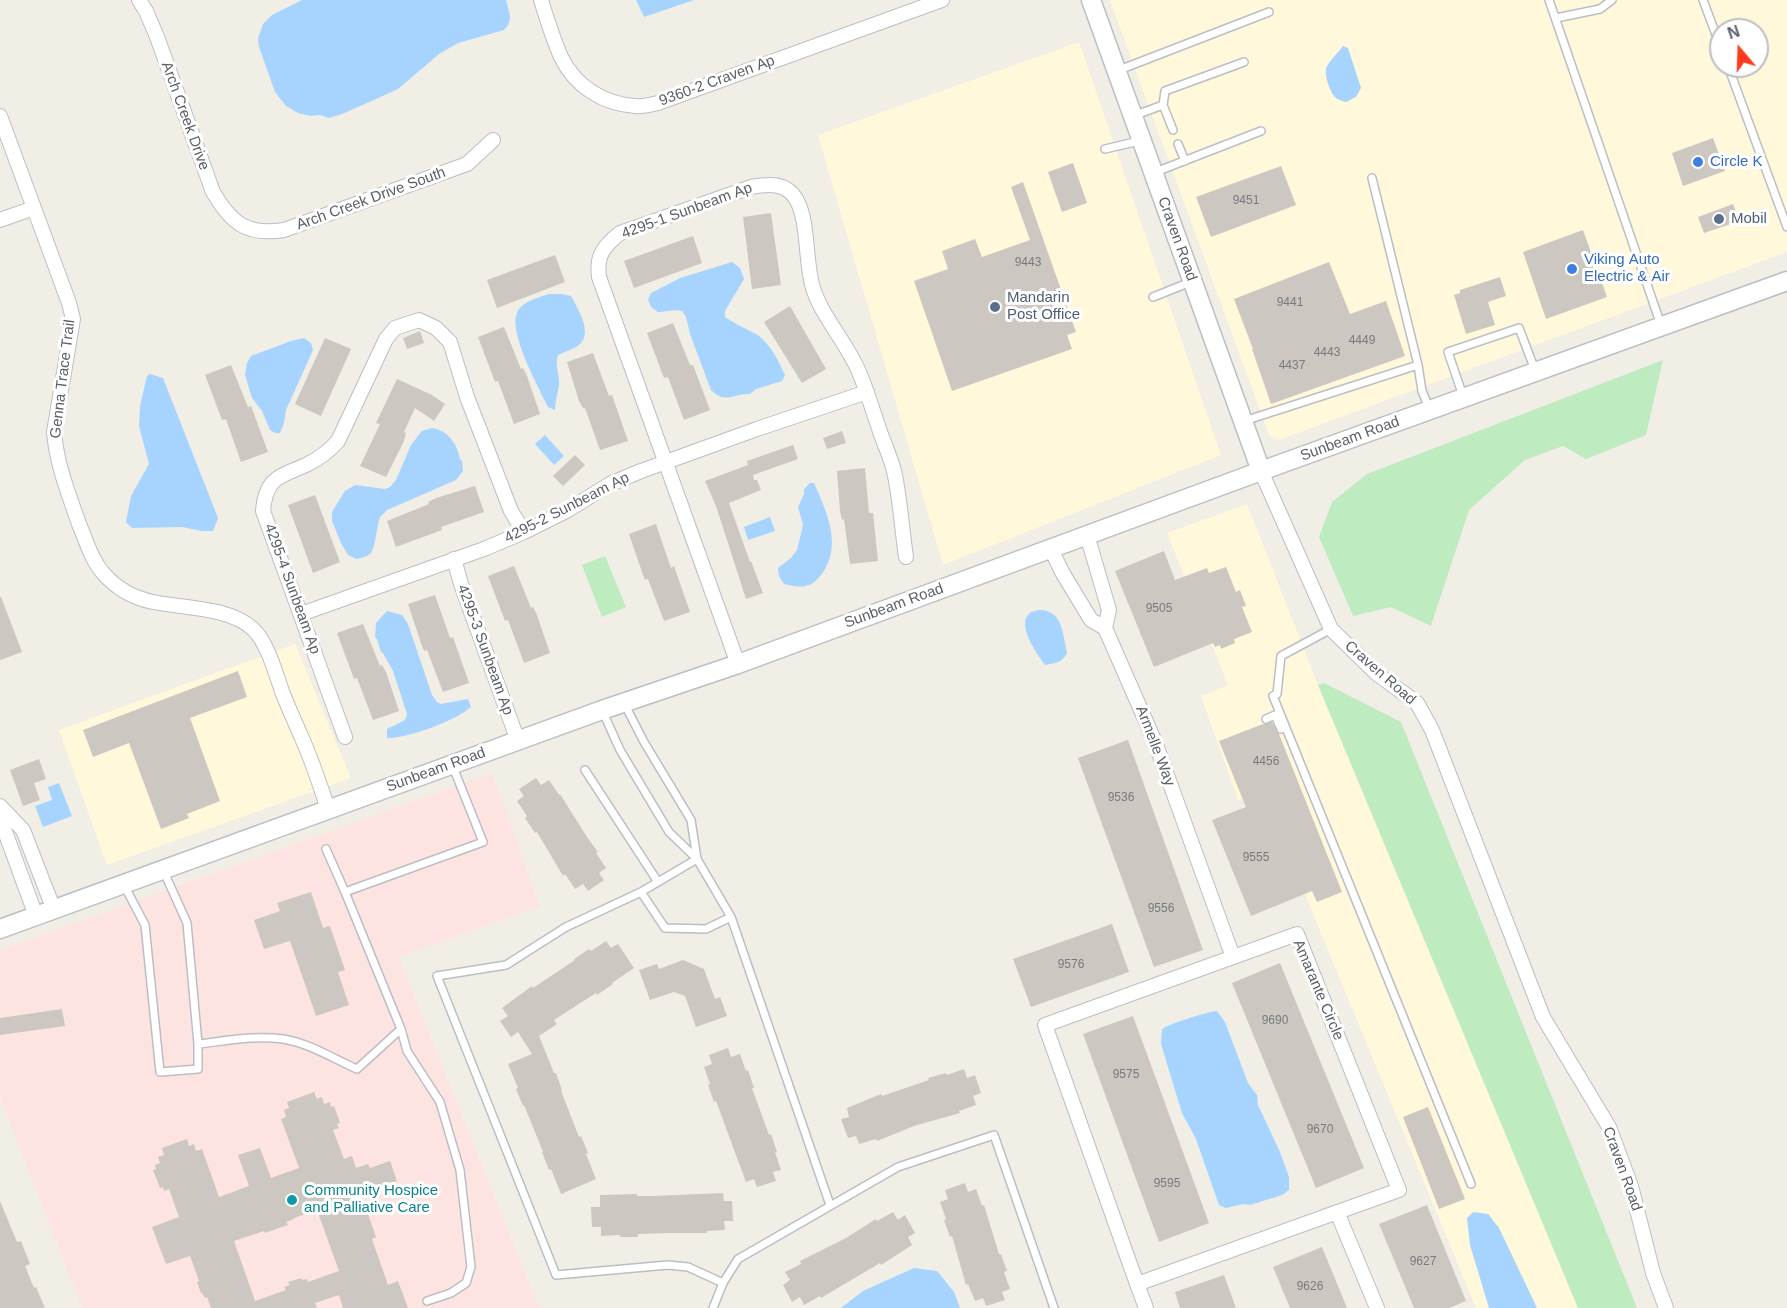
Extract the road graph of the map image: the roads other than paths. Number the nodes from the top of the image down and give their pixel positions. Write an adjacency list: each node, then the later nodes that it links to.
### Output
1 (139, 0): 28 (street, Arch Creek Drive)
2 (541, 0): 3 (street, 9360-2 Craven Ap)
3 (942, 0)
4 (1091, 0): 12 (street, Craven Road)
5 (1549, 0): 9 (lane)
6 (1612, 0): 9 (lane)
7 (1703, 0): 10 (lane)
8 (1269, 12): 12 (lane)
9 (1556, 18): 33 (lane)
10 (1710, 18)
11 (1244, 62): 14 (lane)
12 (1117, 71): 16 (street, Craven Road)
13 (1732, 78): 29 (lane)
14 (1163, 105): 16 (lane); 17 (lane)
15 (0, 116): 26 (street, Genna Trace Trail)
16 (1133, 116): 20 (street, Craven Road)
17 (1173, 130)
18 (1261, 131): 23 (lane)
19 (493, 140): 28 (street, Arch Creek Drive South)
20 (1142, 140): 22 (lane); 24 (street, Craven Road)
21 (1178, 144): 23 (lane)
22 (1105, 149)
23 (1185, 161): 24 (lane)
24 (1154, 173): 31 (street, Craven Road)
25 (1372, 178): 34 (lane)
26 (33, 208): 27 (street); 60 (street, Genna Trace Trail)
27 (0, 220)
28 (242, 225)
29 (1787, 227)
30 (1787, 281): 33 (street, Sunbeam Road)
31 (1193, 282): 32 (lane); 39 (street, Craven Road)
32 (1153, 297)
33 (1662, 327): 35 (street, Sunbeam Road)
34 (1418, 364): 38 (lane); 39 (lane)
35 (1536, 372): 37 (street, Sunbeam Road); 37 (lane)
36 (867, 392): 40 (street, 4295-2 Sunbeam Ap); 40 (street, 4295-1 Sunbeam Ap); 45 (street, 4295-1 Sunbeam Ap)
37 (1464, 398): 38 (street, Sunbeam Road)
38 (1430, 411): 41 (street, Sunbeam Road)
39 (1243, 422): 41 (street, Craven Road)
40 (666, 462): 42 (street, 4295-2 Sunbeam Ap); 50 (street, 4295-1 Sunbeam Ap)
41 (1261, 471): 43 (street, Sunbeam Road); 49 (street, Craven Road)
42 (524, 532): 46 (street, 4295-2 Sunbeam Ap); 47 (street, 4295-4 Sunbeam Ap)
43 (1087, 536): 44 (street, Sunbeam Road); 48 (street)
44 (1051, 549): 48 (street, Armelle Way); 50 (street, Sunbeam Road)
45 (906, 557)
46 (454, 559): 47 (street, 4295-2 Sunbeam Ap); 56 (street, 4295-3 Sunbeam Ap)
47 (301, 614): 55 (street, 4295-4 Sunbeam Ap)
48 (1105, 628): 73 (street, Armelle Way)
49 (1331, 629): 54 (lane); 86 (street, Craven Road)
50 (738, 664): 51 (street, Sunbeam Road)
51 (624, 703): 52 (street, Sunbeam Road); 63 (lane)
52 (602, 710): 56 (street, Sunbeam Road); 63 (lane)
53 (1266, 719): 54 (lane)
54 (1281, 729): 76 (lane)
55 (345, 736)
56 (518, 741): 57 (street, Sunbeam Road)
57 (452, 764): 60 (street, Sunbeam Road); 67 (lane)
58 (585, 770): 65 (lane)
59 (0, 806): 69 (street)
60 (328, 809): 64 (street, Sunbeam Road)
61 (0, 818): 70 (street)
62 (326, 849): 67 (lane)
63 (697, 859): 65 (lane); 71 (lane)
64 (163, 869): 66 (street, Sunbeam Road); 75 (lane)
65 (658, 882): 68 (lane)
66 (124, 884): 69 (street, Sunbeam Road); 75 (lane)
67 (345, 892): 74 (lane)
68 (641, 892): 71 (lane); 79 (lane)
69 (54, 910): 70 (street, Sunbeam Road)
70 (36, 916): 72 (street, Sunbeam Road)
71 (731, 917): 77 (lane)
72 (0, 929)
73 (1233, 957): 78 (street, Amarante Circle); 80 (street, Amarante Circle)
74 (401, 1029): 75 (lane); 81 (lane)
75 (198, 1044)
76 (1471, 1184)
77 (830, 1205): 79 (lane); 83 (lane)
78 (1337, 1212): 80 (street, Amarante Circle); 85 (street)
79 (723, 1284): 82 (lane)
80 (1137, 1284): 84 (street)
81 (427, 1301)
82 (713, 1308)
83 (1054, 1308)
84 (1146, 1308)
85 (1377, 1308)
86 (1666, 1308)

